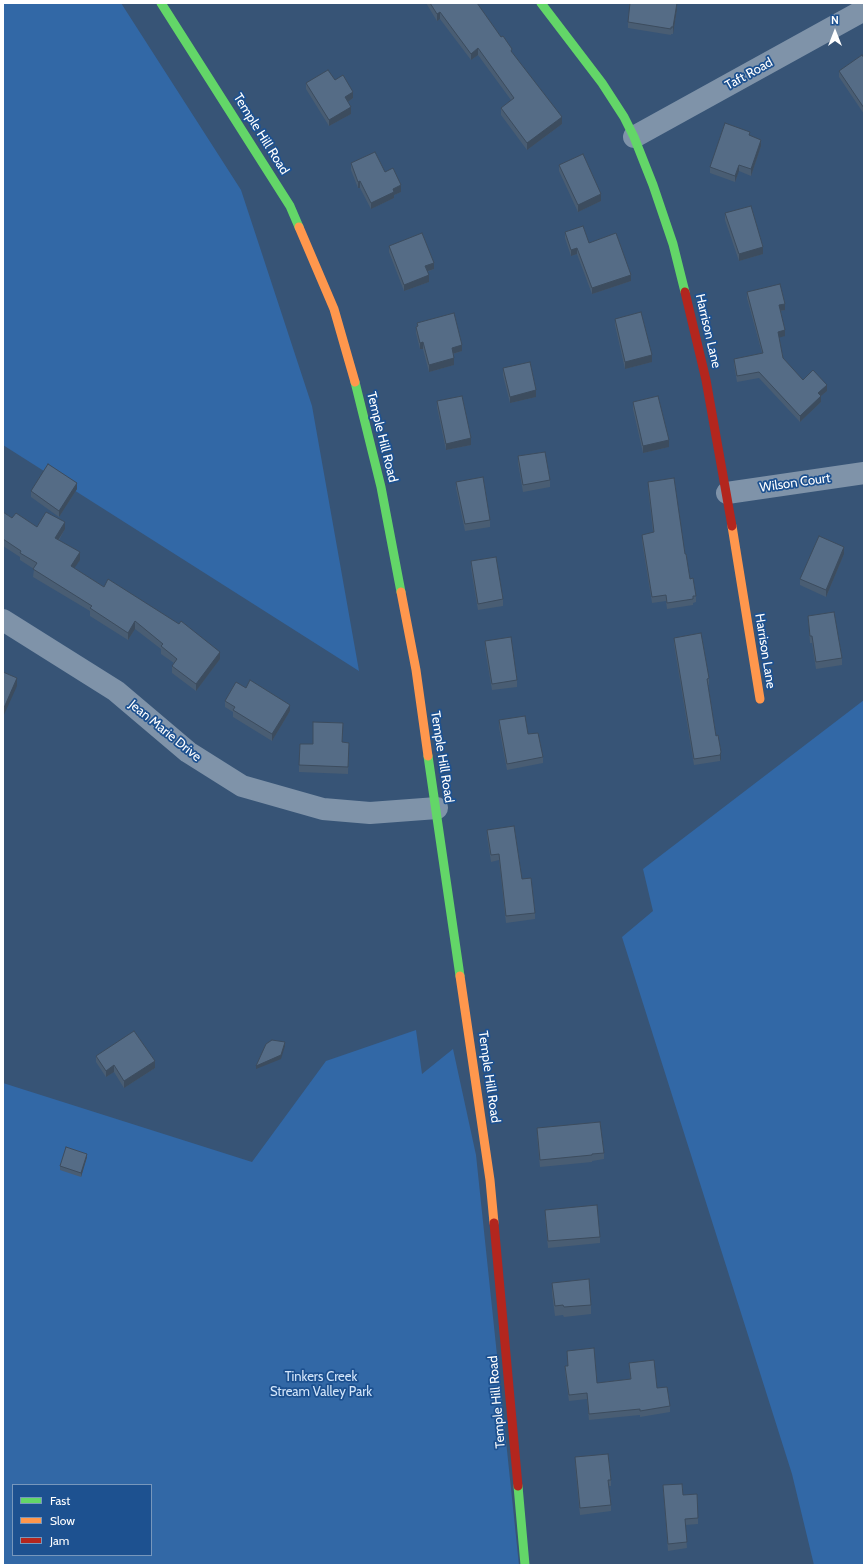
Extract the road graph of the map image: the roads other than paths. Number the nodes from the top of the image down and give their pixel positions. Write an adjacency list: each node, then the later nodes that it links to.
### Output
1 (161, 3): 9 (main road, Temple Hill Road)
2 (541, 3): 4 (main road, Harrison Lane)
3 (864, 10): 4 (street, Taft Road)
4 (634, 137): 6 (main road, Harrison Lane)
5 (864, 473): 6 (street, Wilson Court)
6 (727, 493): 8 (main road, Harrison Lane)
7 (3, 620): 9 (street, Jean Marie Drive)
8 (760, 699)
9 (437, 808): 10 (main road, Temple Hill Road)
10 (525, 1565)

